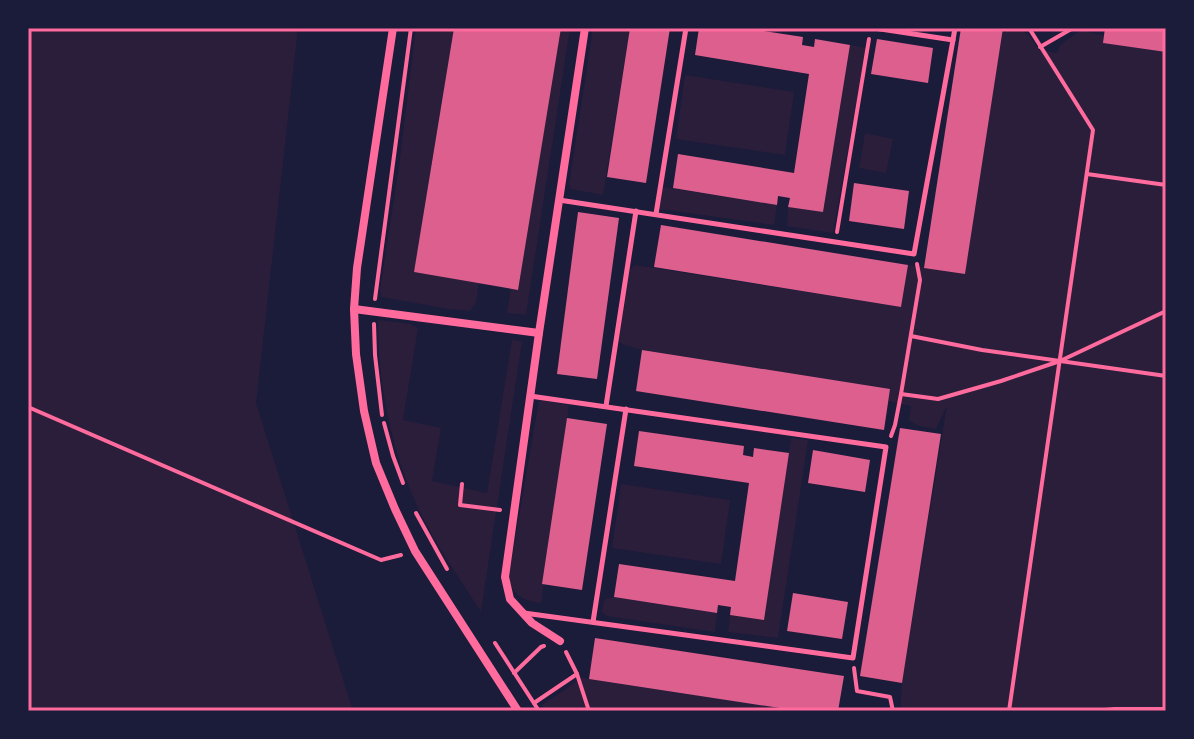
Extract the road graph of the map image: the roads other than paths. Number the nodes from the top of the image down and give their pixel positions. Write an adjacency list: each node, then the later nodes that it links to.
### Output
1 (393, 28): 10 (street)
2 (585, 28): 7 (street)
3 (686, 28): 9 (lane)
4 (872, 28): 6 (lane)
5 (955, 28): 6 (lane)
6 (953, 40): 9 (lane)
7 (558, 200): 8 (lane); 11 (street)
8 (636, 211): 9 (lane); 13 (lane)
9 (656, 214)
10 (354, 309): 11 (street); 18 (street)
11 (539, 333): 12 (street)
12 (530, 396): 13 (lane); 15 (street)
13 (606, 406): 14 (lane)
14 (626, 409): 16 (lane); 16 (lane)
15 (523, 613): 16 (lane); 17 (street)
16 (593, 622)
17 (560, 641)
18 (518, 711)

